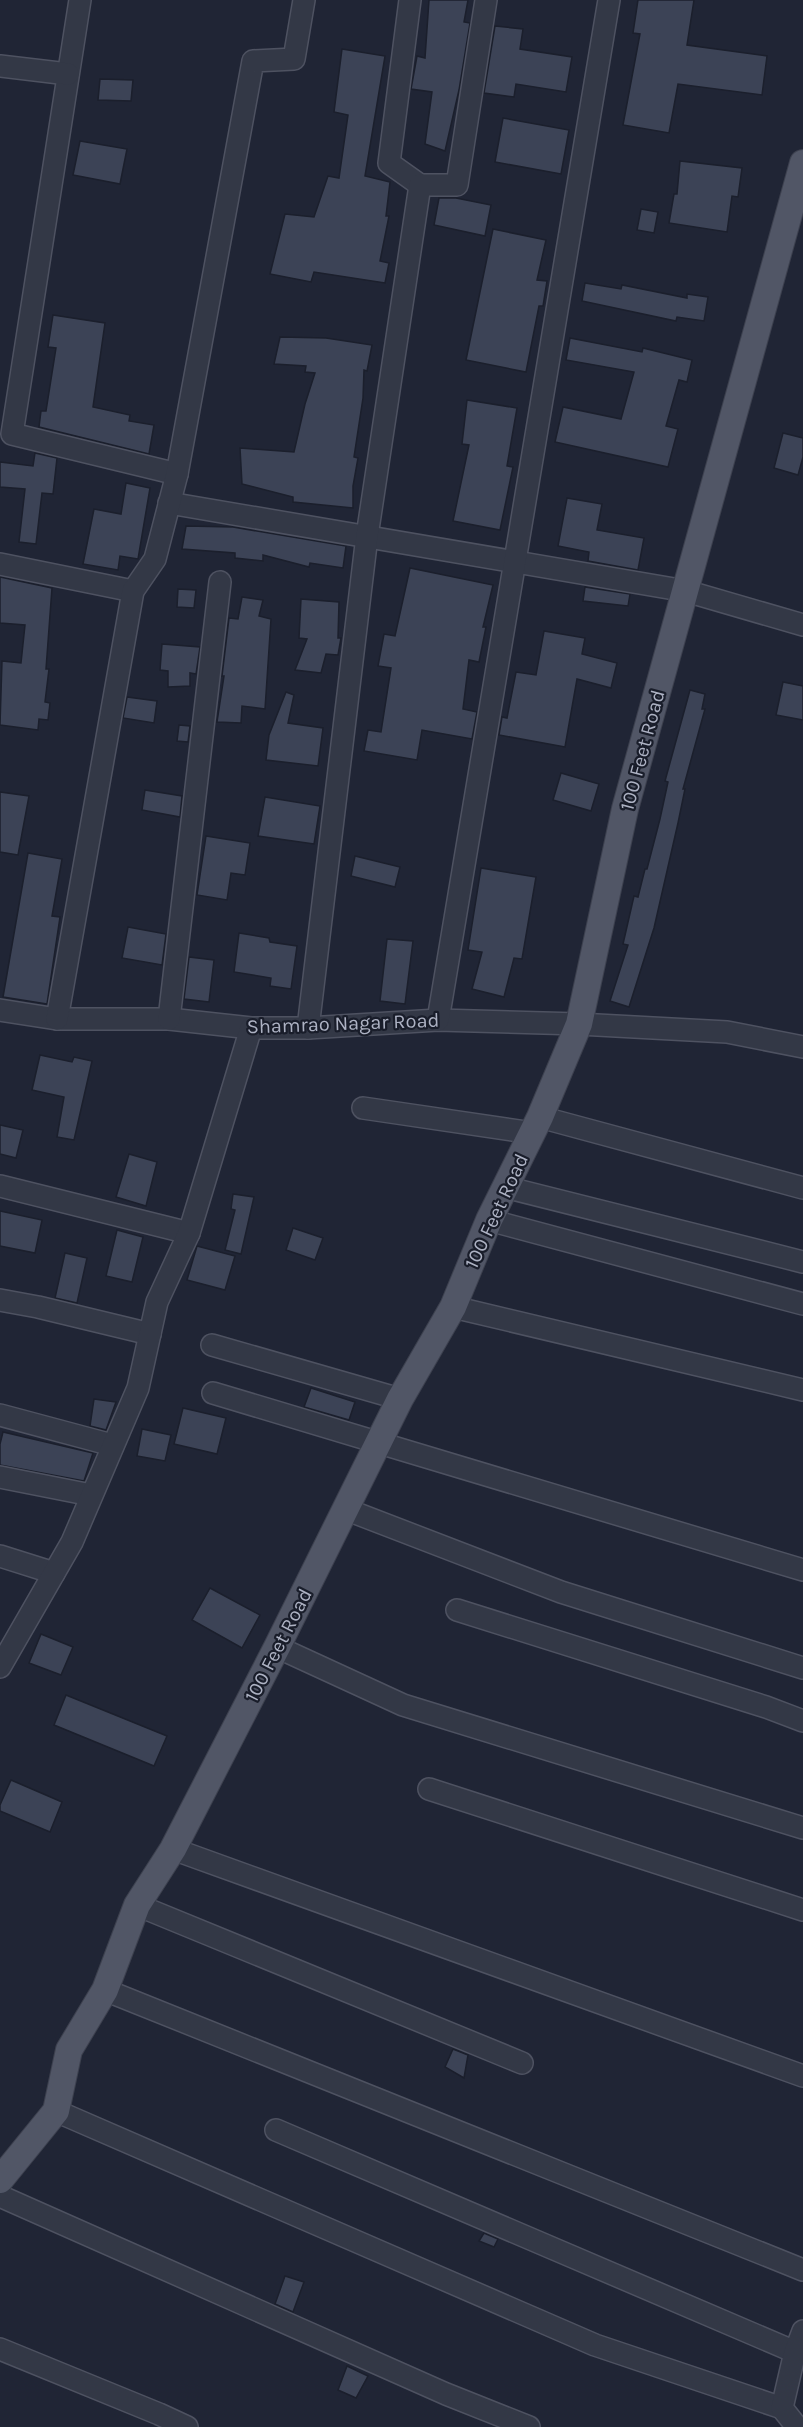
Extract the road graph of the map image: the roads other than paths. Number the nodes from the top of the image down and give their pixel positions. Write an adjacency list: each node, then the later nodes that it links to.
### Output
1 (80, 0): 7 (street)
2 (304, 0): 11 (street)
3 (410, 0): 9 (street)
4 (486, 0): 9 (street)
5 (609, 0): 14 (street)
6 (0, 66): 7 (street)
7 (68, 74): 10 (street)
8 (803, 164): 18 (main road, 100 Feet Road)
9 (420, 185): 13 (street)
10 (6, 434): 11 (street)
11 (177, 474): 12 (street)
12 (169, 503): 13 (street); 17 (street)
13 (367, 536): 14 (street); 26 (street)
14 (514, 561): 18 (street); 23 (street)
15 (0, 564): 17 (street)
16 (220, 582): 22 (street)
17 (133, 591): 21 (street)
18 (686, 591): 19 (street); 24 (main road, 100 Feet Road)
19 (803, 625)
20 (0, 1010): 21 (street, Shamrao Nagar Road)
21 (57, 1019): 22 (street, Shamrao Nagar Road)
22 (169, 1019): 25 (street, Shamrao Nagar Road)
23 (438, 1020): 24 (street, Shamrao Nagar Road); 26 (street, Shamrao Nagar Road)
24 (579, 1024): 27 (street, Shamrao Nagar Road); 29 (main road, 100 Feet Road)
25 (251, 1028): 26 (street, Shamrao Nagar Road); 34 (street)
26 (308, 1028)
27 (803, 1047)
28 (363, 1108): 29 (street)
29 (536, 1125): 31 (main road, 100 Feet Road); 32 (street)
30 (0, 1186): 34 (street)
31 (506, 1187): 33 (main road, 100 Feet Road); 35 (street)
32 (803, 1188)
33 (489, 1220): 37 (street); 38 (main road, 100 Feet Road)
34 (189, 1233): 39 (street)
35 (803, 1262)
36 (0, 1300): 39 (street)
37 (803, 1304)
38 (453, 1307): 41 (street); 43 (main road, 100 Feet Road)
39 (150, 1334): 46 (street)
40 (212, 1345): 43 (street)
41 (803, 1390)
42 (213, 1393): 45 (street)
43 (400, 1399): 45 (main road, 100 Feet Road)
44 (0, 1415): 46 (street)
45 (379, 1442): 49 (main road, 100 Feet Road); 51 (street)
46 (112, 1444): 48 (street)
47 (0, 1477): 48 (street)
48 (91, 1495): 52 (street)
49 (345, 1509): 54 (main road, 100 Feet Road); 56 (street)
50 (0, 1556): 52 (street)
51 (803, 1570)
52 (54, 1573): 55 (street)
53 (457, 1610): 57 (street)
54 (277, 1647): 59 (street); 60 (main road, 100 Feet Road)
55 (0, 1667)
56 (803, 1668)
57 (803, 1721)
58 (429, 1789): 62 (street)
59 (803, 1828)
60 (173, 1849): 61 (main road, 100 Feet Road); 65 (street)
61 (137, 1905): 63 (main road, 100 Feet Road); 64 (street)
62 (803, 1910)
63 (105, 1990): 66 (main road, 100 Feet Road); 70 (street)
64 (522, 2063)
65 (803, 2076)
66 (56, 2111): 68 (main road, 100 Feet Road); 74 (street)
67 (276, 2130): 73 (street)
68 (0, 2180)
69 (0, 2196): 76 (street)
70 (803, 2270)
71 (803, 2331): 73 (street)
72 (0, 2349): 75 (street)
73 (795, 2352): 74 (street)
74 (782, 2408): 77 (street)
75 (187, 2427)
76 (529, 2427)
77 (797, 2427)

